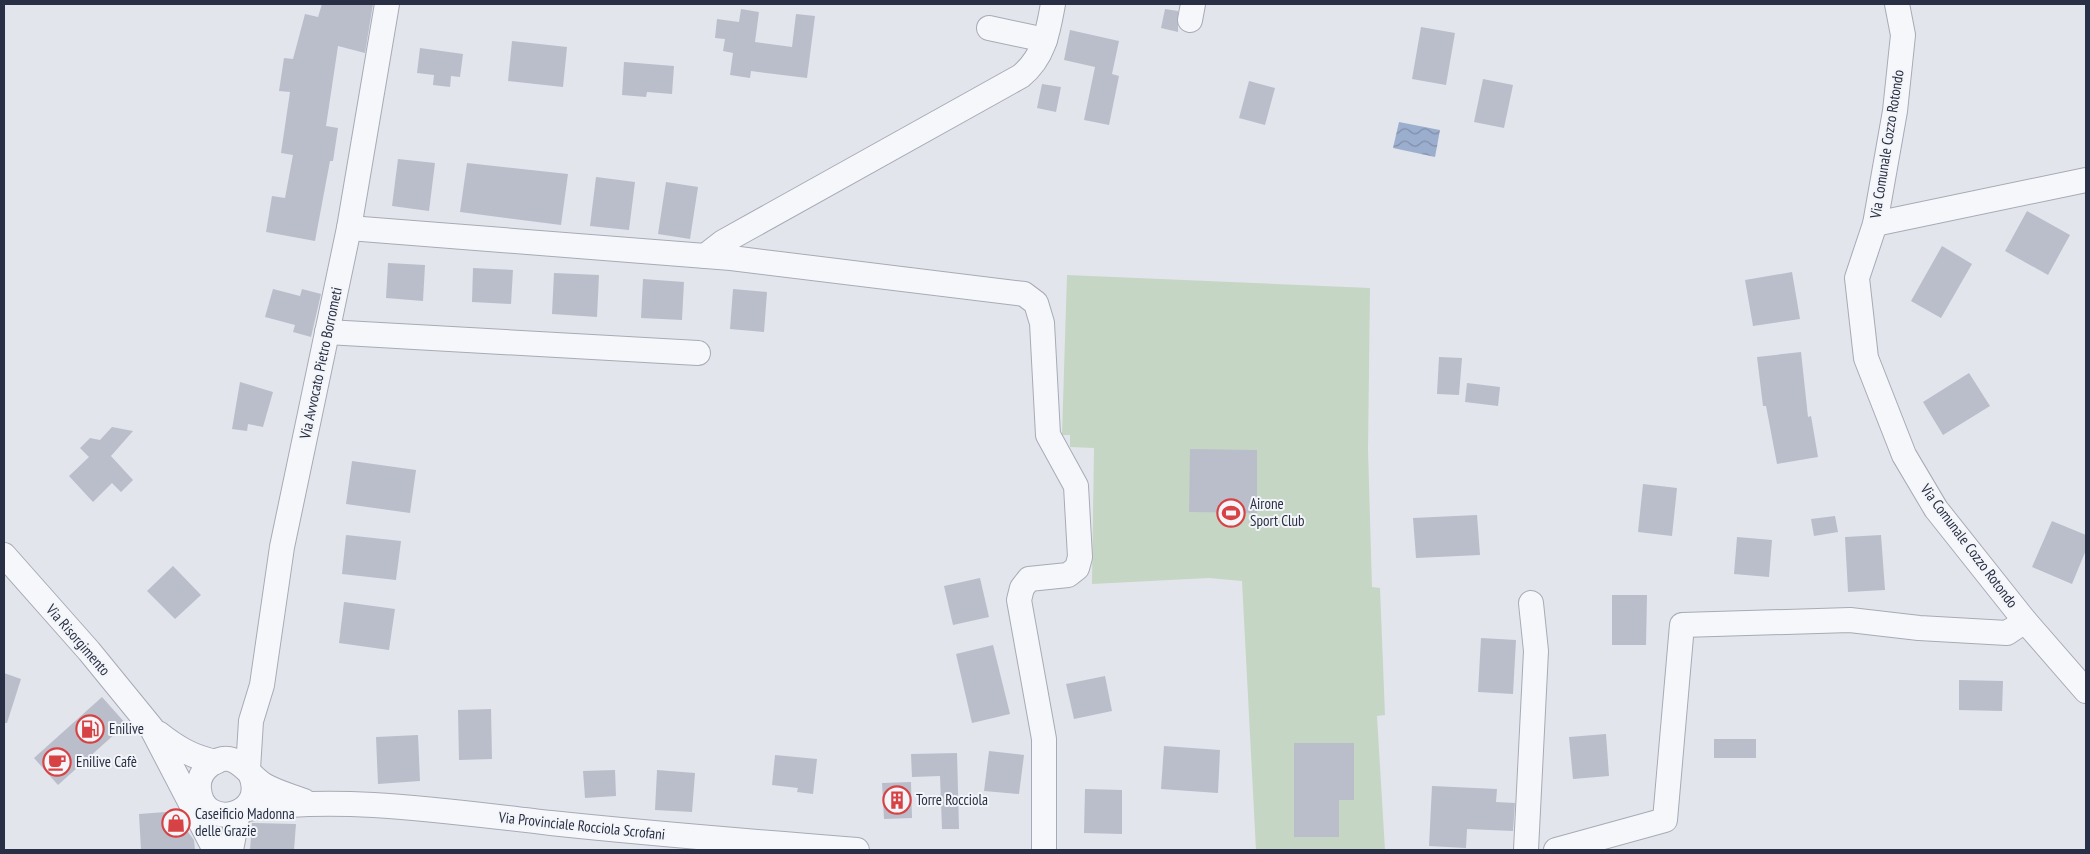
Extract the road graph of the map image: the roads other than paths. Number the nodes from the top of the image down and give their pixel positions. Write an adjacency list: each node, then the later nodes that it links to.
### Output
1 (387, 4): 8 (street, Via Avvocato Pietro Borrometi)
2 (1053, 4): 5 (street)
3 (1897, 4): 7 (street, Via Comunale Cozzo Rotondo)
4 (989, 28): 5 (street)
5 (1045, 40): 9 (street)
6 (2086, 180): 7 (street)
7 (1875, 224): 14 (street, Via Comunale Cozzo Rotondo)
8 (349, 228): 9 (street); 10 (street, Via Avvocato Pietro Borrometi)
9 (705, 256): 27 (street)
10 (327, 332): 11 (street); 16 (street, Via Avvocato Pietro Borrometi)
11 (698, 353)
12 (4, 555): 17 (street, Via Risorgimento)
13 (1532, 603): 28 (street)
14 (2025, 621): 15 (street, Via Comunale Cozzo Rotondo); 29 (street)
15 (2086, 691)
16 (251, 721): 18 (street); 19 (street)
17 (151, 727): 18 (street); 20 (street)
18 (218, 761): 19 (street); 20 (street)
19 (249, 771): 21 (street); 22 (street)
20 (199, 801): 22 (street); 24 (street)
21 (308, 802): 22 (street); 23 (street, Via Provinciale Rocciola Scrofani)
22 (240, 812): 25 (street)
23 (628, 841): 26 (street, Via Provinciale Rocciola Scrofani)
24 (211, 842)
25 (232, 850)
26 (857, 850)
27 (1044, 850)
28 (1526, 850)
29 (1556, 850)

